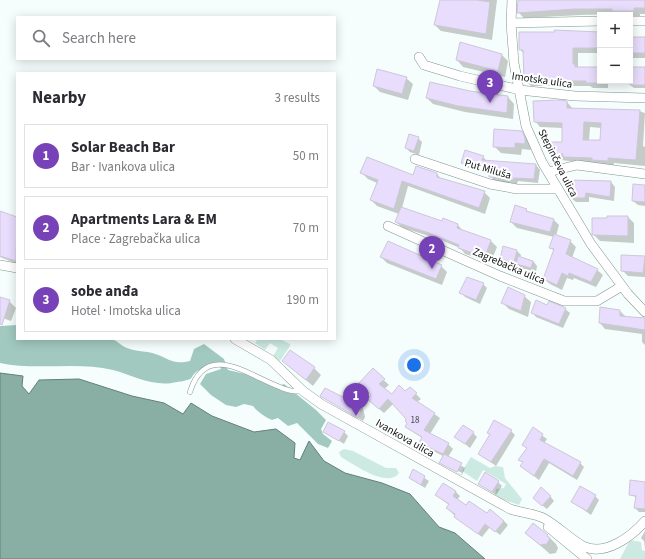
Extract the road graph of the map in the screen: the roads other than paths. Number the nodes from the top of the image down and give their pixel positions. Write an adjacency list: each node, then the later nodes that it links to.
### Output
1 (512, 0): 5 (street, Stepinčeva ulica)
2 (633, 21): 3 (street)
3 (645, 21)
4 (597, 22): 5 (street)
5 (511, 23): 7 (street, Stepinčeva ulica)
6 (419, 57): 7 (street, Imotska ulica)
7 (520, 90): 8 (street, Imotska ulica); 10 (street, Stepinčeva ulica)
8 (645, 98)
9 (416, 159): 12 (street, Put Miluša)
10 (548, 172): 11 (street); 12 (street, Stepinčeva ulica)
11 (645, 174)
12 (557, 189): 16 (street, Stepinčeva ulica)
13 (388, 226): 16 (street, Zagrebačka ulica)
14 (0, 265): 15 (street)
15 (16, 268)
16 (622, 286): 17 (street, Stepinčeva ulica)
17 (645, 312)
18 (237, 340): 19 (street, Ivankova ulica)
19 (303, 391): 20 (lane); 21 (street, Ivankova ulica)
20 (190, 392)
21 (544, 518): 22 (street, Ivankova ulica); 23 (street)
22 (645, 521)
23 (587, 559)

